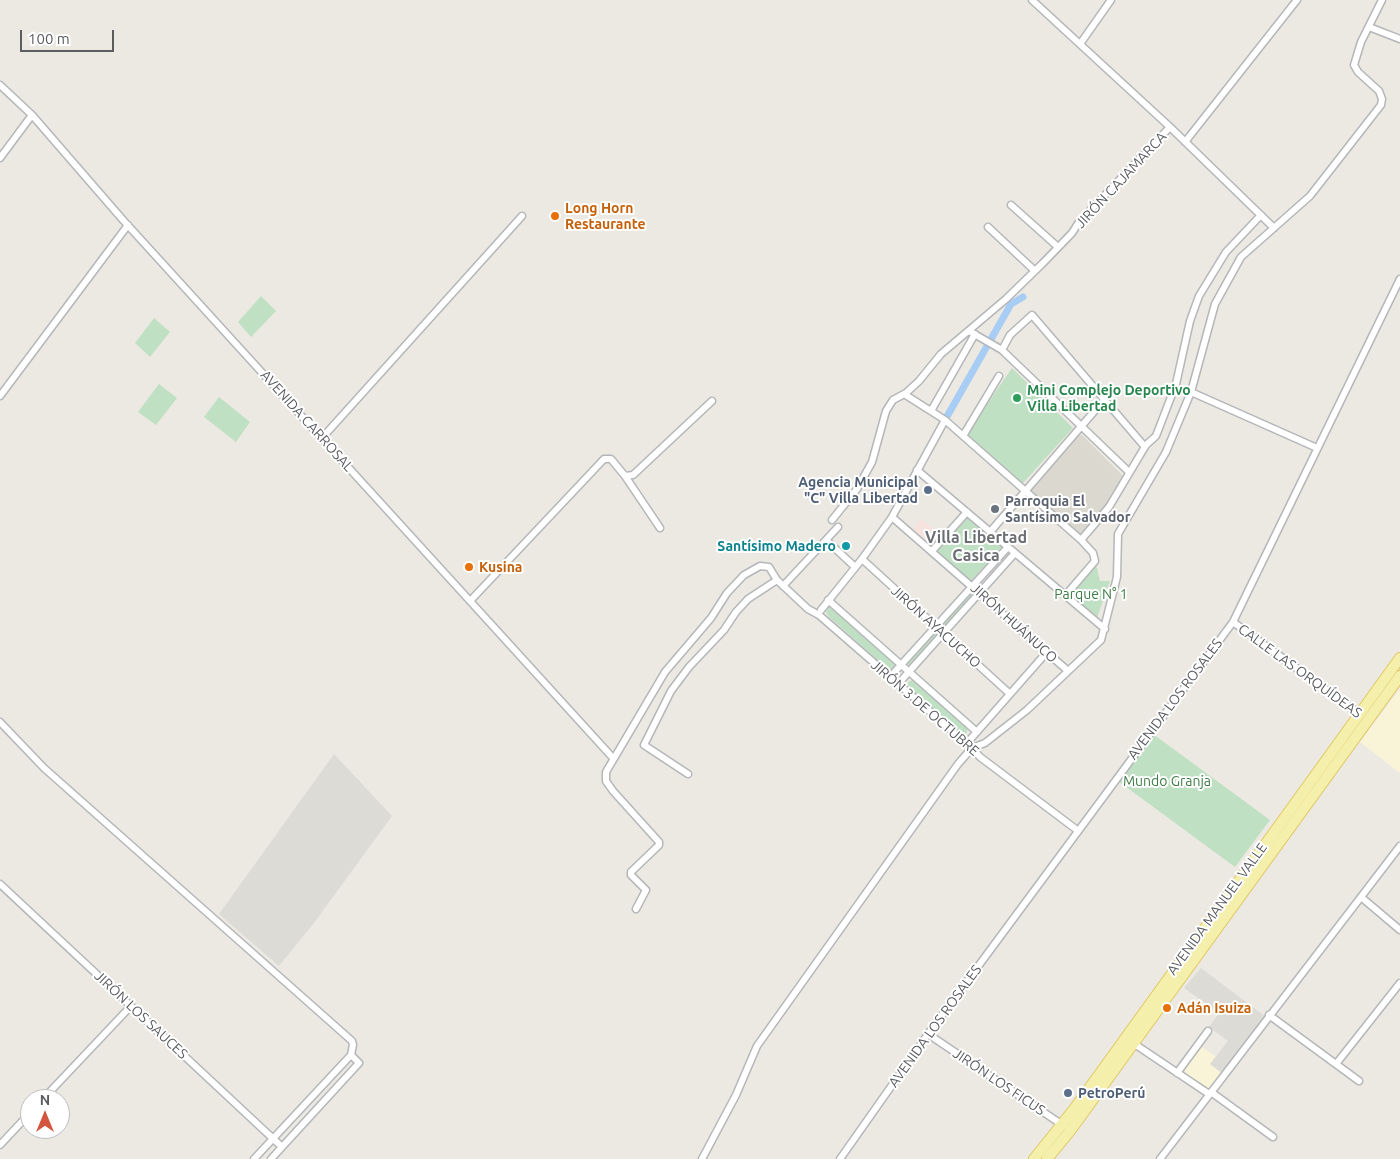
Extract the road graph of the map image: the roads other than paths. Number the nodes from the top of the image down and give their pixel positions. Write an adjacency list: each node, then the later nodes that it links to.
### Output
1 (1032, 0): 7 (street)
2 (1111, 0): 7 (street)
3 (1297, 0): 11 (street)
4 (1382, 0): 5 (street)
5 (1369, 27): 6 (street); 18 (street)
6 (1400, 39)
7 (1080, 44): 10 (street)
8 (0, 85): 9 (street, AVENIDA CARROSAL)
9 (32, 116): 12 (street); 16 (street, AVENIDA CARROSAL)
10 (1170, 127): 11 (street); 19 (street, JIRÓN CAJAMARCA)
11 (1185, 142): 14 (street)
12 (0, 158)
13 (1010, 205): 19 (street)
14 (1261, 215): 18 (street); 35 (street)
15 (522, 216): 34 (street)
16 (128, 225): 27 (street); 34 (street, AVENIDA CARROSAL)
17 (988, 227): 20 (street)
18 (1274, 228): 25 (street)
19 (1058, 247): 20 (street, JIRÓN CAJAMARCA)
20 (1035, 271): 22 (street, JIRÓN CAJAMARCA)
21 (1400, 279): 36 (street, AVENIDA LOS ROSALES)
22 (972, 333): 23 (street); 26 (street, JIRÓN CAJAMARCA); 30 (street)
23 (1002, 350): 28 (street); 32 (street)
24 (999, 376): 33 (street)
25 (1191, 392): 36 (street); 64 (street)
26 (904, 394): 30 (street); 43 (street, JIRÓN CAJAMARCA)
27 (0, 396)
28 (1104, 400): 32 (street); 35 (street)
29 (712, 401): 39 (street)
30 (931, 411): 31 (street)
31 (945, 420): 33 (street); 37 (street)
32 (1080, 427): 38 (street); 40 (street)
33 (963, 436): 40 (street)
34 (322, 438): 59 (street, AVENIDA CARROSAL)
35 (1145, 447): 38 (street)
36 (1316, 448): 62 (street, AVENIDA LOS ROSALES)
37 (917, 470): 41 (street); 42 (street)
38 (1129, 472): 48 (street)
39 (625, 476): 45 (street); 59 (street)
40 (1024, 491): 46 (street); 48 (street)
41 (967, 512): 46 (street); 50 (street)
42 (892, 517): 50 (street, JIRÓN HUÁNUCO); 52 (street)
43 (832, 520)
44 (838, 526): 47 (street)
45 (660, 528)
46 (990, 532): 49 (street)
47 (826, 540): 53 (street); 55 (street)
48 (1081, 540): 58 (street)
49 (1008, 547): 51 (street); 56 (street)
50 (932, 551): 56 (street, JIRÓN HUÁNUCO)
51 (1015, 553): 57 (street); 58 (street)
52 (862, 559): 53 (street); 63 (street, JIRÓN AYACUCHO)
53 (855, 567): 60 (street)
54 (778, 580): 55 (street, JIRÓN 3 DE OCTUBRE); 79 (street, JIRÓN 3 DE OCTUBRE); 80 (street)
55 (783, 586): 72 (street, JIRÓN 3 DE OCTUBRE)
56 (972, 586): 57 (street, JIRÓN HUÁNUCO); 63 (street)
57 (980, 592): 65 (street); 66 (street, JIRÓN HUÁNUCO)
58 (1064, 596): 64 (street)
59 (471, 600): 79 (street, AVENIDA CARROSAL)
60 (828, 600): 61 (street); 68 (street, JIRÓN 3 DE OCTUBRE)
61 (821, 610)
62 (1233, 622): 75 (street, CALLE LAS ORQUÍDEAS); 81 (street, AVENIDA LOS ROSALES)
63 (936, 626): 65 (street, JIRÓN AYACUCHO); 68 (street)
64 (1105, 629): 69 (street)
65 (944, 633): 70 (street); 74 (street, JIRÓN AYACUCHO)
66 (1047, 652): 69 (street, JIRÓN HUÁNUCO); 74 (street)
67 (1400, 658): 75 (main road, AVENIDA MANUEL VALLE)
68 (900, 666): 70 (street, JIRÓN 3 DE OCTUBRE); 72 (street)
69 (1068, 670): 78 (street)
70 (908, 672): 73 (street); 77 (street, JIRÓN 3 DE OCTUBRE)
71 (1400, 676): 75 (main road, AVENIDA MANUEL VALLE)
72 (890, 677): 73 (street, JIRÓN 3 DE OCTUBRE)
73 (898, 684): 78 (street, JIRÓN 3 DE OCTUBRE)
74 (1010, 694): 77 (street)
75 (1363, 717): 92 (main road, AVENIDA MANUEL VALLE); 100 (main road, AVENIDA MANUEL VALLE)
76 (0, 722): 93 (street)
77 (977, 732): 78 (street)
78 (969, 745): 81 (street, JIRÓN 3 DE OCTUBRE); 107 (street)
79 (613, 758): 85 (street, JIRÓN 3 DE OCTUBRE)
80 (688, 774)
81 (1078, 830): 91 (street, AVENIDA LOS ROSALES)
82 (1400, 846): 84 (street)
83 (0, 884): 88 (street, JIRÓN LOS SAUCES)
84 (1361, 897): 86 (street); 89 (street)
85 (636, 909)
86 (1400, 930)
87 (1400, 983): 94 (street)
88 (131, 1006): 97 (street); 102 (street, JIRÓN LOS SAUCES)
89 (1270, 1015): 94 (street); 98 (street)
90 (1208, 1031): 95 (street)
91 (928, 1034): 100 (street, JIRÓN LOS FICUS); 108 (street, AVENIDA LOS ROSALES)
92 (1133, 1043): 95 (street); 100 (main road, AVENIDA MANUEL VALLE)
93 (350, 1055): 102 (street); 104 (street)
94 (1336, 1064): 96 (street)
95 (1177, 1073): 98 (street)
96 (1359, 1081)
97 (52, 1089)
98 (1210, 1093): 101 (street); 111 (street)
99 (20, 1124): 103 (street)
100 (1066, 1128): 109 (main road, AVENIDA MANUEL VALLE); 110 (main road, AVENIDA MANUEL VALLE)
101 (1273, 1136)
102 (273, 1139): 104 (street, JIRÓN LOS SAUCES); 105 (street)
103 (0, 1145)
104 (282, 1147): 106 (street)
105 (254, 1159)
106 (271, 1159)
107 (702, 1159)
108 (840, 1159)
109 (1034, 1159)
110 (1047, 1159)
111 (1160, 1159)

